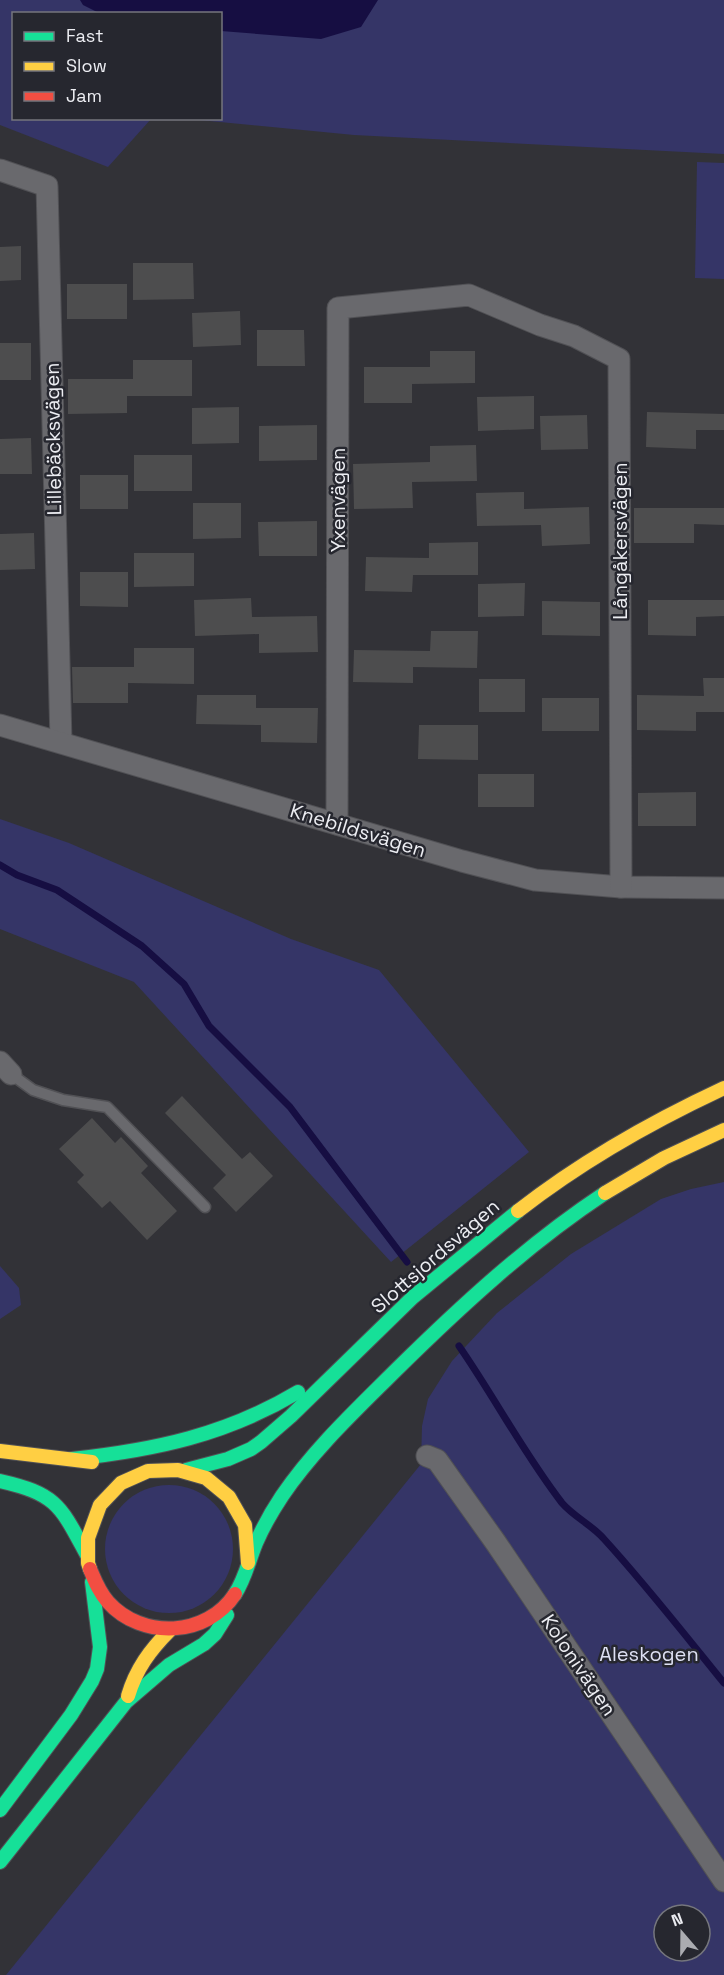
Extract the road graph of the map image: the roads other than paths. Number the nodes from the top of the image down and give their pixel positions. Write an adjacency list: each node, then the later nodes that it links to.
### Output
1 (0, 170): 4 (street, Lillebäcksvägen)
2 (469, 295): 5 (street, Yxenvägen); 6 (street, Långåkersvägen)
3 (0, 725): 4 (street, Knebildsvägen)
4 (61, 742): 5 (street, Knebildsvägen)
5 (337, 824): 6 (street, Knebildsvägen)
6 (621, 887): 7 (street, Knebildsvägen)
7 (724, 888)
8 (5, 1068): 11 (lane)
9 (724, 1088): 12 (main road, Slottsjordsvägen)
10 (724, 1130): 19 (main road, Slottsjordsvägen)
11 (205, 1207)
12 (345, 1361): 15 (main road); 16 (main road, Slottsjordsvägen)
13 (0, 1451): 15 (main road)
14 (427, 1456): 26 (street, Kolonivägen)
15 (72, 1459): 17 (main road)
16 (186, 1470): 17 (main road, Slottsjordsvägen); 19 (main road, Slottsjordsvägen)
17 (148, 1471): 20 (main road, Slottsjordsvägen)
18 (0, 1481): 20 (main road)
19 (248, 1563): 21 (main road, Slottsjordsvägen)
20 (89, 1564): 22 (main road, Slottsjordsvägen); 24 (main road)
21 (237, 1593): 22 (main road, Slottsjordsvägen); 23 (main road)
22 (170, 1630): 23 (main road)
23 (126, 1702): 25 (main road)
24 (0, 1810)
25 (0, 1862)
26 (724, 1881)

